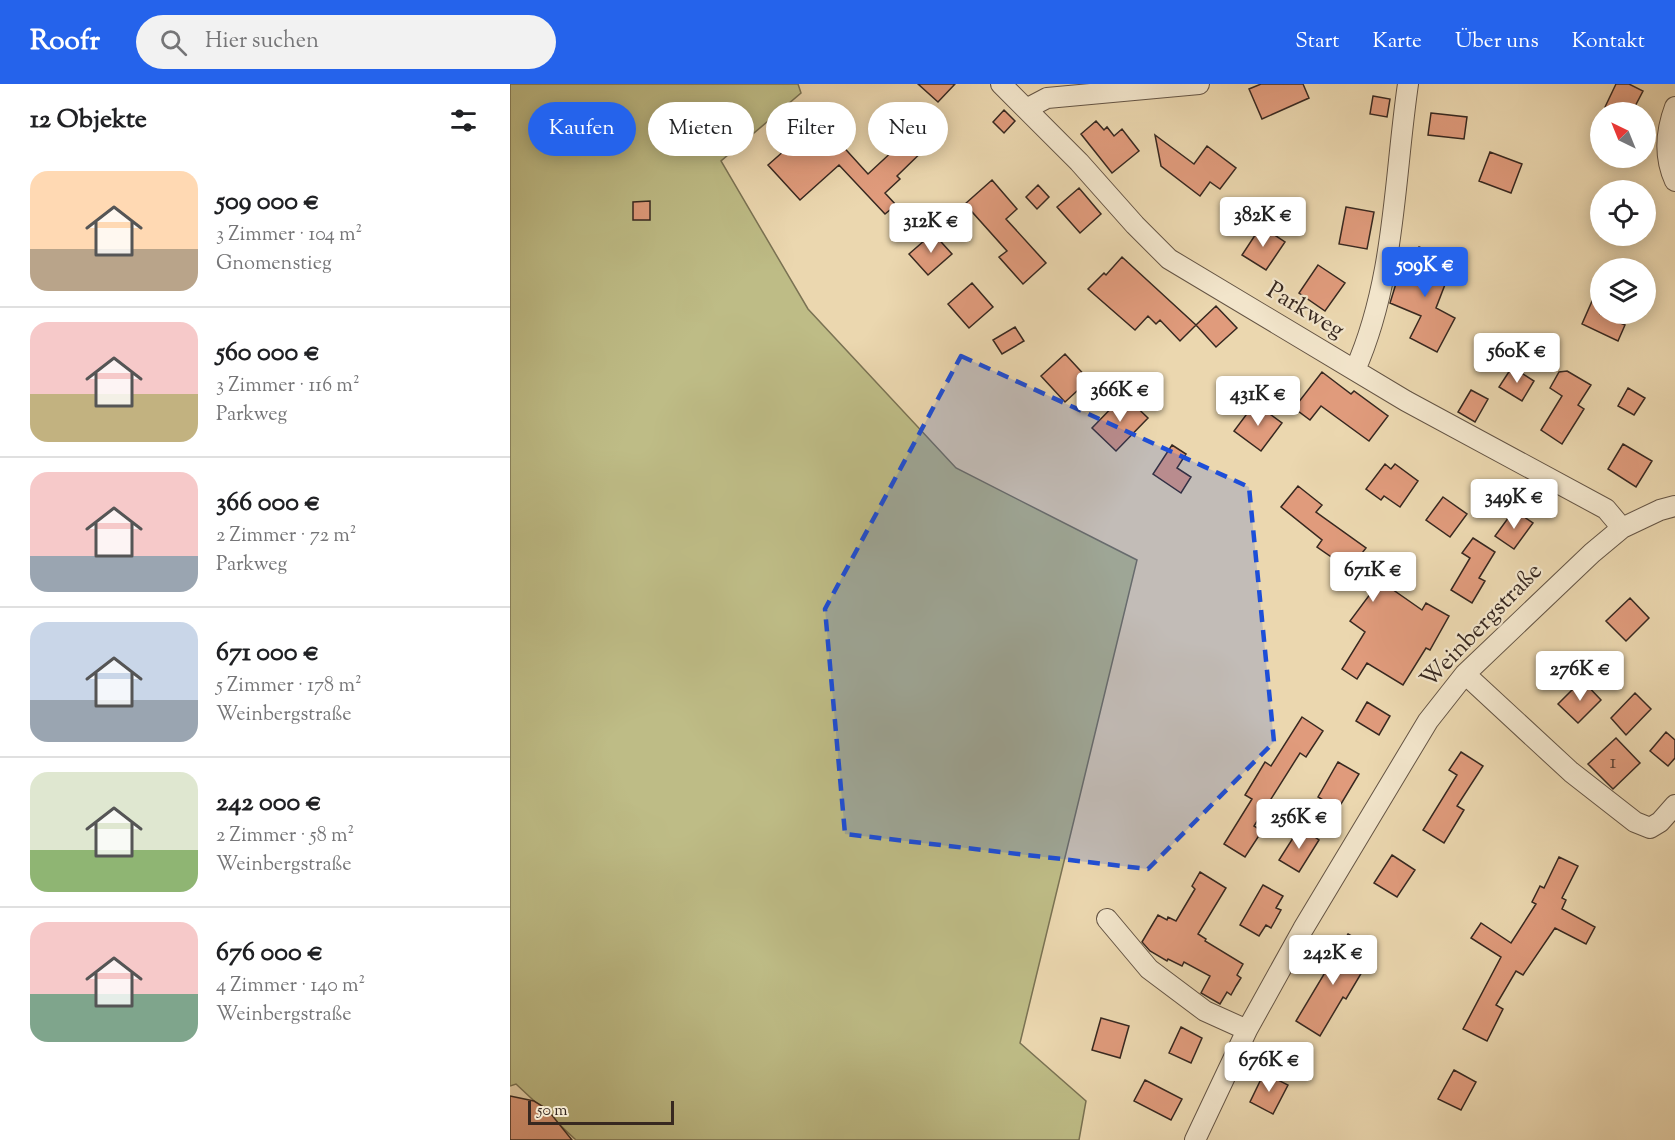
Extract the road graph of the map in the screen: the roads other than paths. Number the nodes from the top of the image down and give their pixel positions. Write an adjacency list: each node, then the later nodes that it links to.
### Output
1 (1001, 84): 5 (street, Parkweg)
2 (1199, 84): 5 (street)
3 (1408, 84): 7 (street)
4 (1675, 107): 6 (street)
5 (1026, 109): 7 (street, Parkweg)
6 (1675, 181)
7 (1355, 370): 9 (street, Parkweg)
8 (1675, 506): 9 (street, Weinbergstraße)
9 (1622, 528): 10 (street, Weinbergstraße)
10 (1465, 674): 11 (street); 13 (street, Weinbergstraße)
11 (1675, 805)
12 (1107, 919): 13 (street)
13 (1247, 1030): 14 (street, Weinbergstraße)
14 (1195, 1140)

